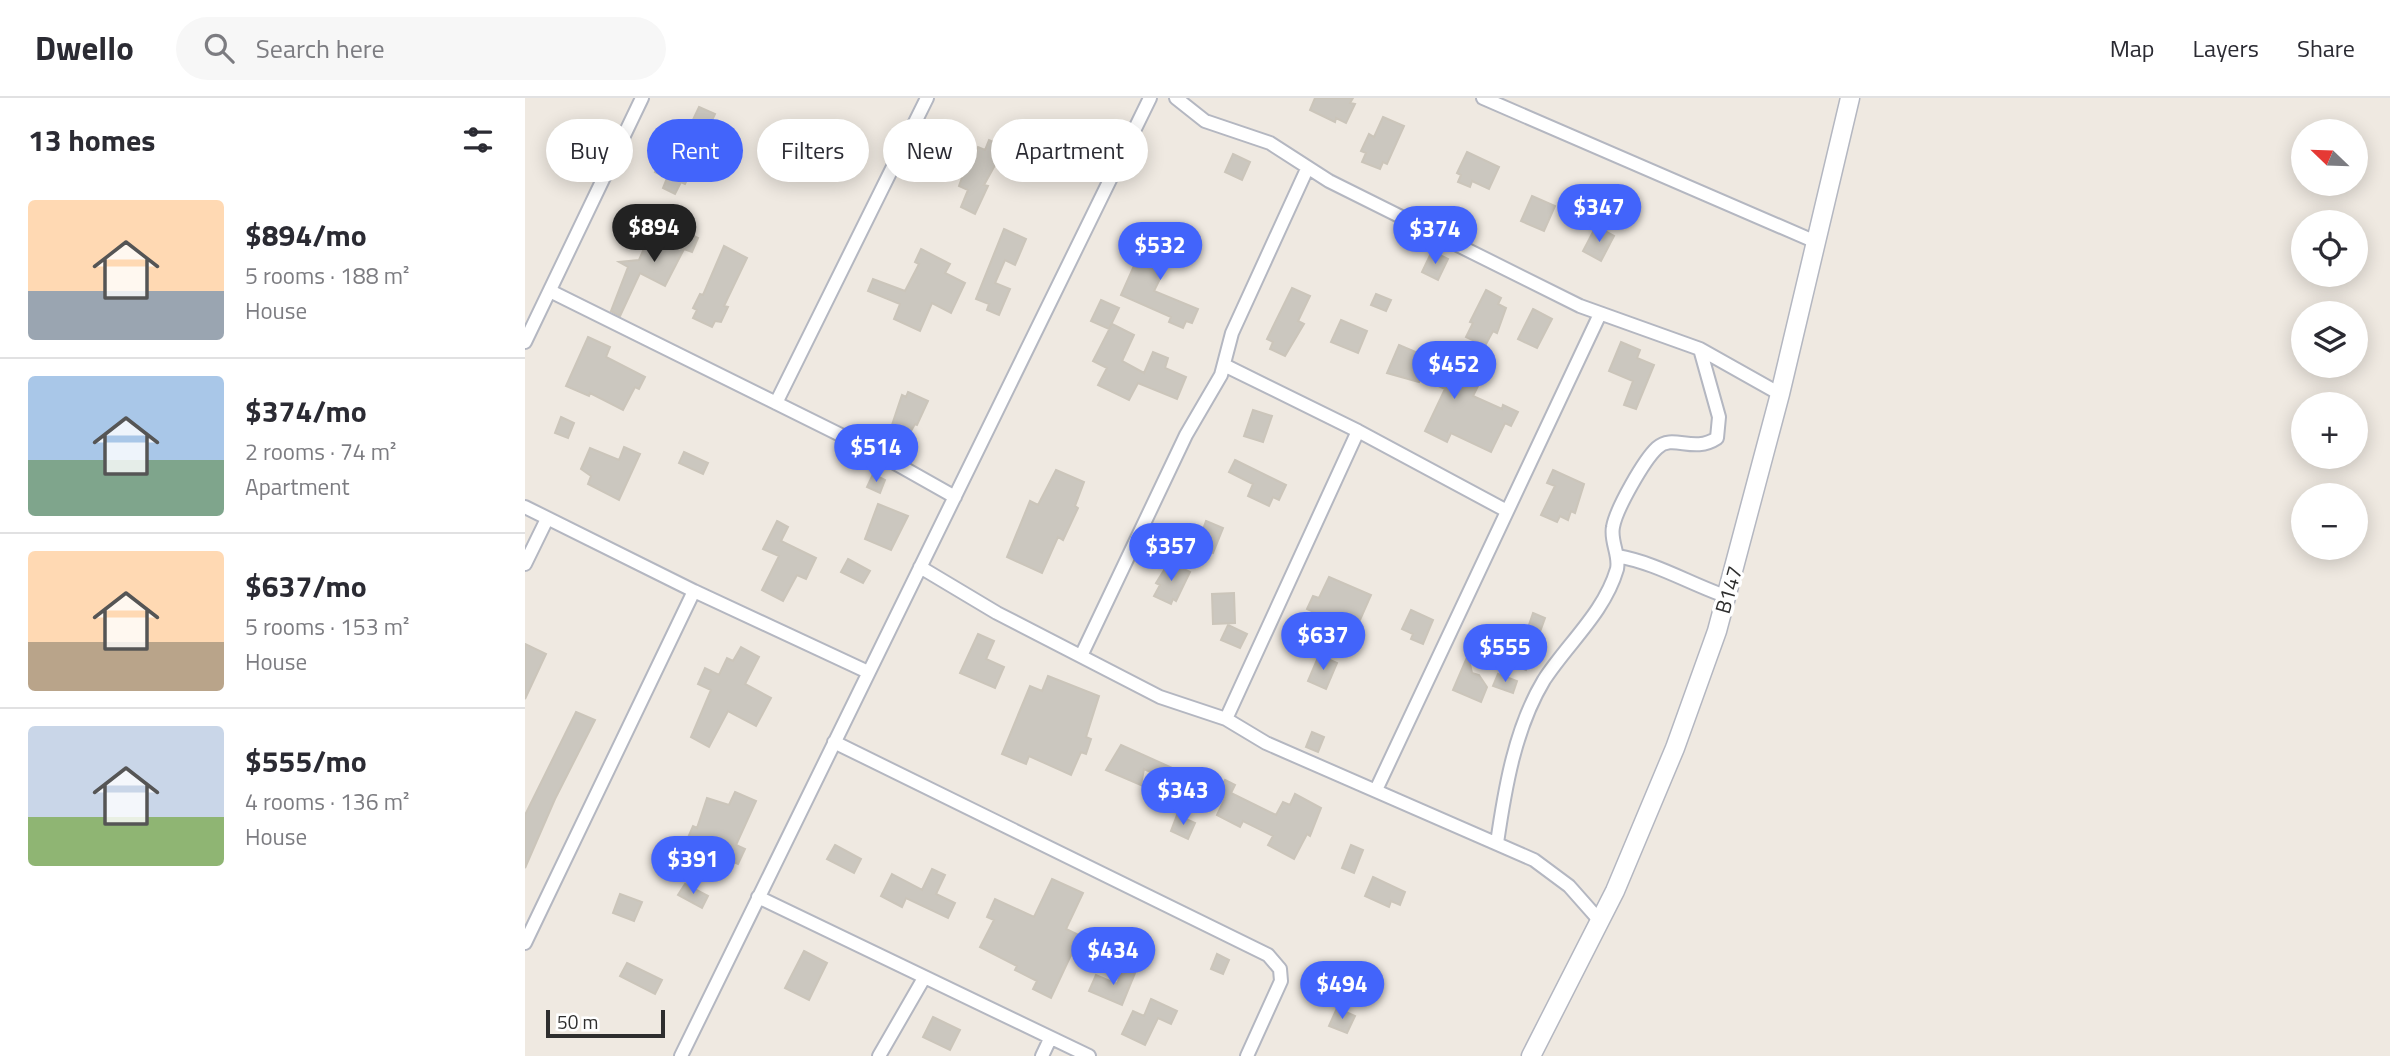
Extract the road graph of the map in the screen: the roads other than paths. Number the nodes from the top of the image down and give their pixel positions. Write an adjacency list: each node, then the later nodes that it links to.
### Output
1 (642, 98): 9 (street)
2 (927, 98): 15 (street)
3 (1150, 98): 17 (street)
4 (1176, 98): 7 (street)
5 (1482, 98): 8 (street)
6 (1850, 98): 8 (main road, B147 / B147)
7 (1307, 169): 10 (street); 13 (street)
8 (1816, 242): 14 (main road, B147 / B147)
9 (550, 291): 11 (street); 15 (street)
10 (1600, 314): 12 (street); 19 (street)
11 (525, 342)
12 (1700, 349): 14 (street); 21 (street)
13 (1224, 365): 16 (street); 26 (street)
14 (1780, 394): 25 (main road, B147 / B147)
15 (776, 403): 17 (street)
16 (1358, 431): 19 (street); 28 (street)
17 (955, 497): 23 (street)
18 (525, 508): 20 (street)
19 (1507, 511): 30 (street)
20 (547, 519): 22 (street); 24 (street)
21 (1618, 556): 25 (street); 31 (street)
22 (525, 564)
23 (920, 567): 26 (street); 27 (street)
24 (694, 592): 27 (street); 34 (street)
25 (1728, 597): 33 (main road, B147 / B147)
26 (1081, 656): 28 (street)
27 (868, 672): 29 (street)
28 (1226, 719): 30 (street)
29 (834, 742): 32 (street); 41 (street)
30 (1376, 790): 31 (street)
31 (1497, 843): 33 (street)
32 (758, 897): 35 (street); 37 (street)
33 (1600, 921): 42 (main road, B147 / B147)
34 (525, 943)
35 (924, 978): 36 (street); 38 (street)
36 (1050, 1039): 39 (street); 40 (street)
37 (681, 1056)
38 (879, 1056)
39 (1042, 1056)
40 (1089, 1056)
41 (1247, 1056)
42 (1531, 1056)

